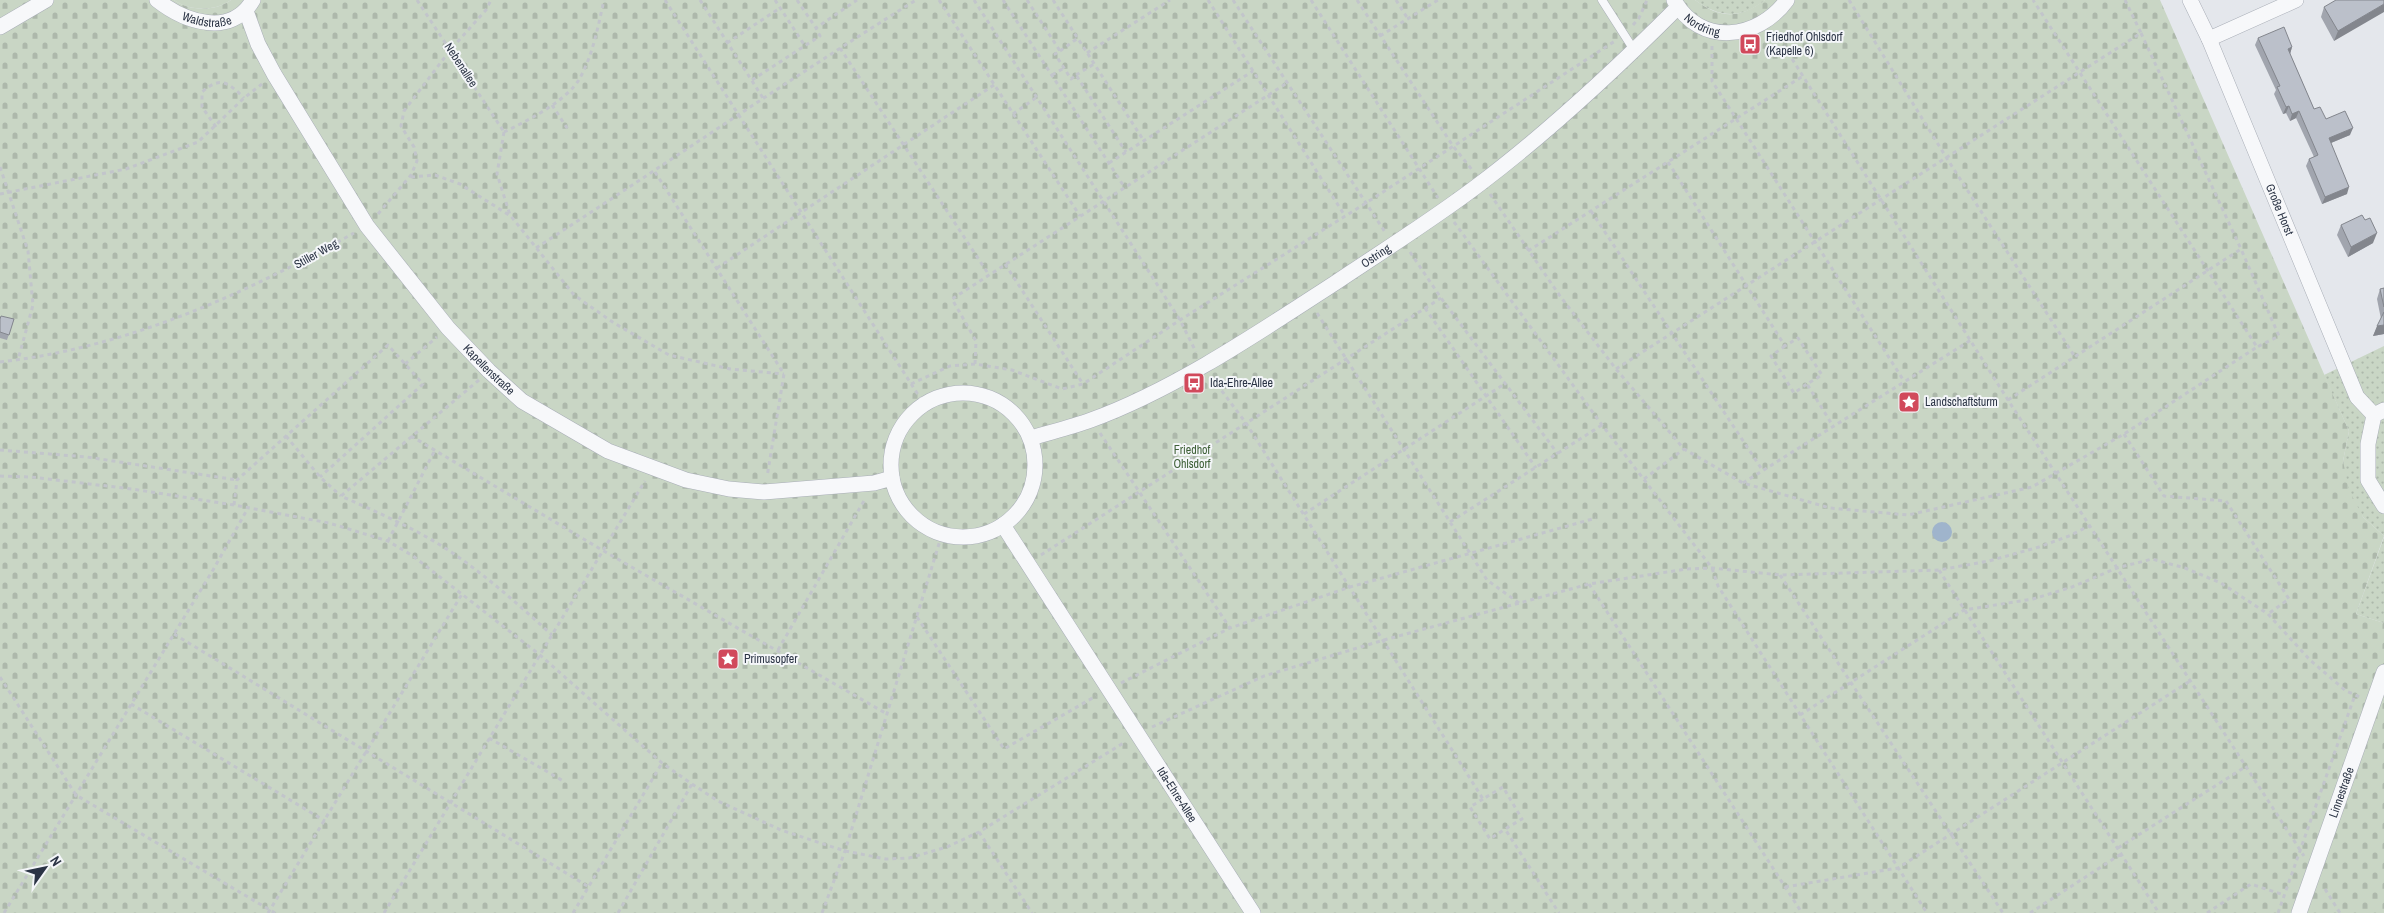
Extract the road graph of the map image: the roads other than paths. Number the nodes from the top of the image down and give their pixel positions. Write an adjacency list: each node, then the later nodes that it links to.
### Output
1 (46, 0): 9 (street)
2 (157, 0): 8 (street, Waldstraße)
3 (1602, 0): 11 (lane)
4 (1787, 0): 7 (street, Nordring)
5 (2190, 0): 10 (street, Große Horst)
6 (2296, 0): 10 (street)
7 (1676, 4): 11 (street, Ostring)
8 (250, 6): 14 (street, Kapellenstraße)
9 (0, 27)
10 (2209, 39): 12 (street, Große Horst)
11 (1634, 50): 13 (street, Ostring)
12 (2379, 412): 15 (street)
13 (1031, 438): 14 (street); 16 (street)
14 (892, 478): 16 (street)
15 (2384, 506)
16 (1003, 525): 18 (street, Ida-Ehre-Allee)
17 (2384, 672): 19 (street, Linnestraße)
18 (1253, 913)
19 (2300, 913)

